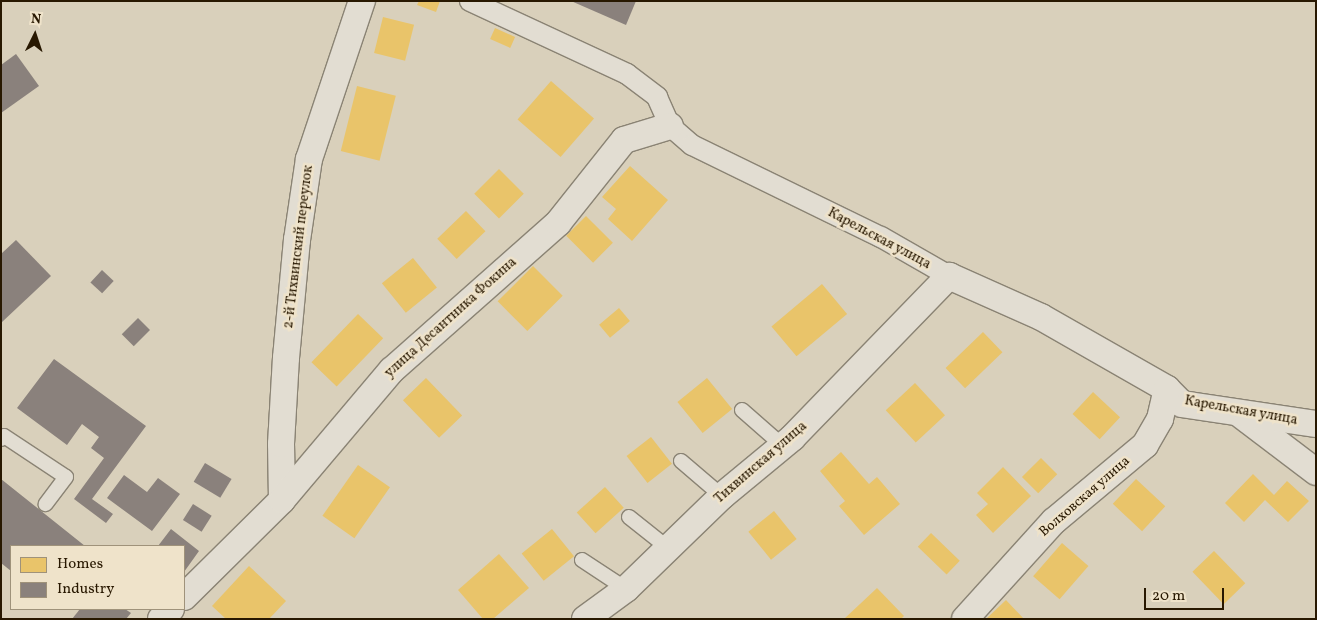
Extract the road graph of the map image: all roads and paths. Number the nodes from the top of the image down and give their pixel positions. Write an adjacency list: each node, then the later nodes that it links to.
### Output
1 (362, 1): 14 (street, 2-й Тихвинский переулок)
2 (470, 1): 3 (street, Карельская улица)
3 (670, 126): 4 (street, Карельская улица); 14 (street, улица Десантника Фокина)
4 (949, 276): 5 (street, Карельская улица); 10 (street, Тихвинская улица)
5 (1167, 389): 7 (street, Карельская улица); 24 (street, Волховская улица)
6 (742, 410): 10 (lane)
7 (1241, 414): 8 (street, Карельская улица); 12 (street)
8 (1316, 424)
9 (1, 440): 15 (lane)
10 (783, 446): 13 (street, Тихвинская улица)
11 (681, 461): 13 (lane)
12 (1316, 472)
13 (722, 496): 17 (street, Тихвинская улица)
14 (282, 500): 20 (street, улица Десантника Фокина)
15 (46, 504)
16 (629, 517): 17 (lane)
17 (668, 548): 19 (street, Тихвинская улица)
18 (582, 560): 19 (lane)
19 (626, 590): 23 (street, Тихвинская улица)
20 (185, 596)
21 (170, 610): 22 (street)
22 (161, 619)
23 (585, 619)
24 (965, 619)

